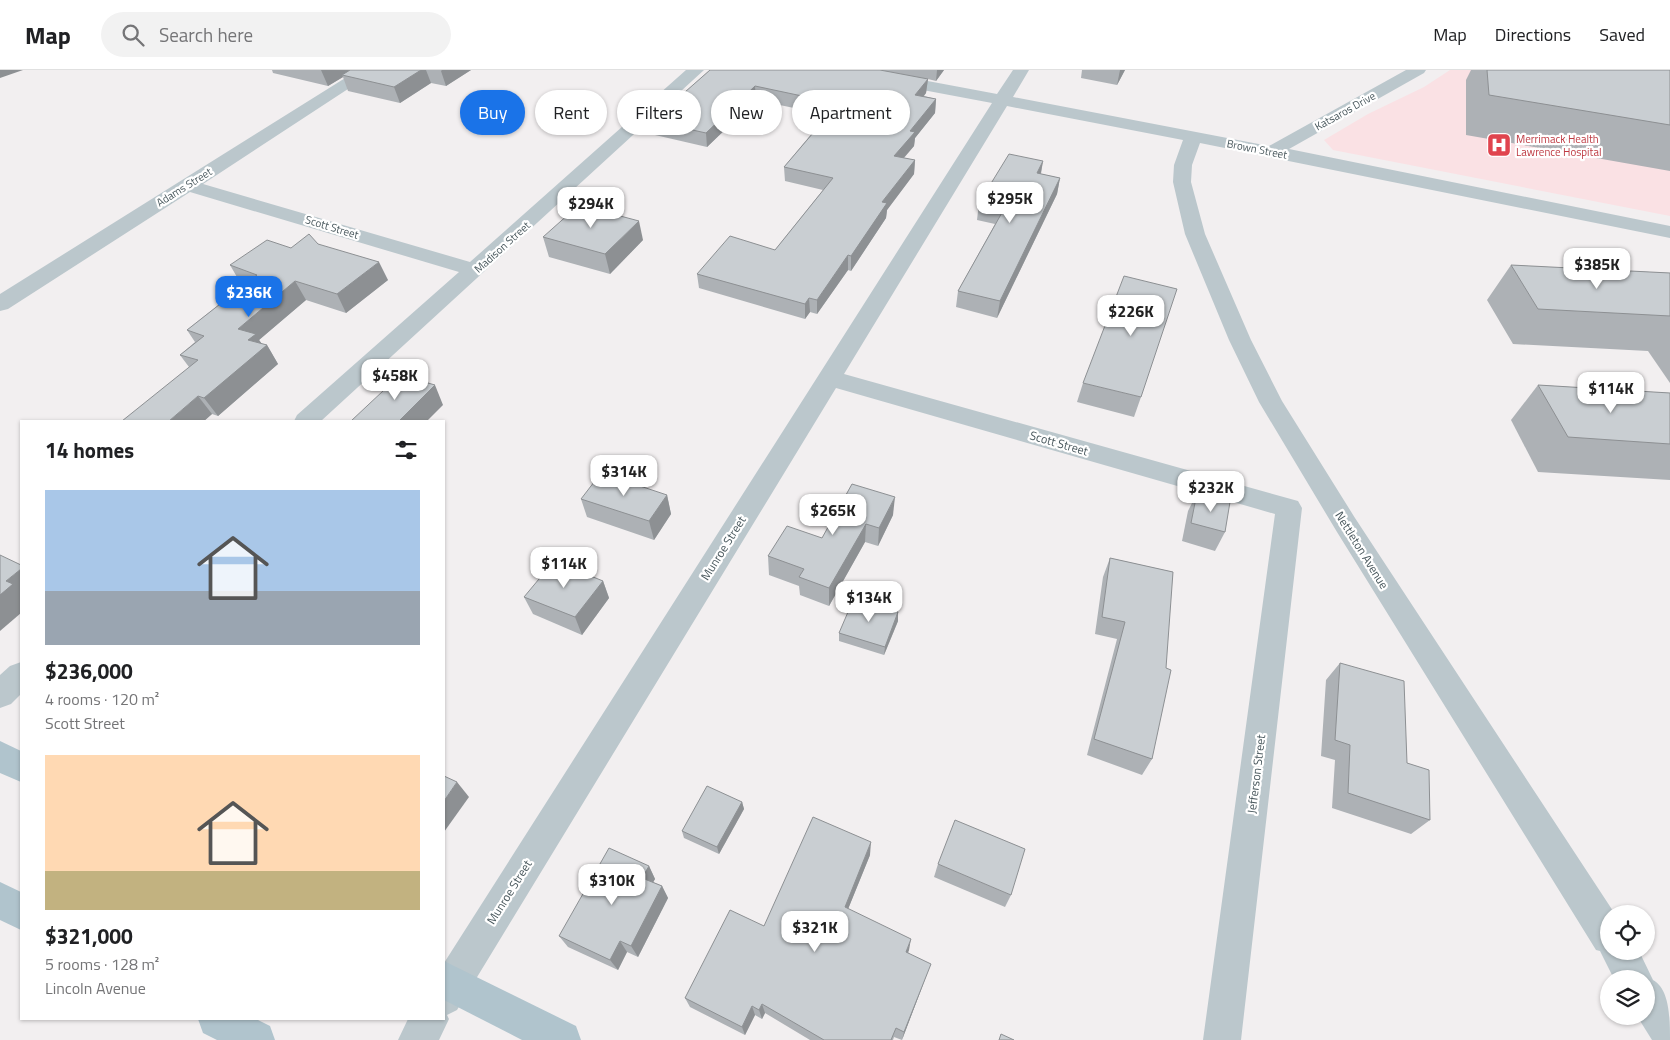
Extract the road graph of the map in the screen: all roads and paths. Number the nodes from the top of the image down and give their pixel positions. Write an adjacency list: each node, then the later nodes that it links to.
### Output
1 (369, 70): 9 (street, Adams Street)
2 (696, 70): 11 (street, Madison Street)
3 (843, 70): 6 (street, Brown Street)
4 (1021, 70): 6 (street, Munroe Street)
5 (1418, 70): 8 (street, Katsaros Drive)
6 (1001, 100): 7 (street, Brown Street); 13 (street, Munroe Street)
7 (1193, 137): 8 (street, Brown Street); 22 (street, Nettleton Avenue)
8 (1271, 152): 10 (street, Brown Street)
9 (188, 185): 11 (street, Scott Street); 12 (street, Adams Street)
10 (1670, 232)
11 (476, 270): 14 (street, Madison Street)
12 (0, 304)
13 (829, 378): 15 (street, Scott Street); 23 (street, Munroe Street)
14 (307, 420)
15 (1289, 508): 31 (street, Jefferson Street)
16 (20, 676): 17 (street)
17 (0, 694)
18 (0, 756): 19 (main road)
19 (20, 766)
20 (0, 900): 21 (main road)
21 (20, 911)
22 (1600, 923)
23 (446, 987): 30 (main road)
24 (1655, 1010): 27 (street)
25 (219, 1020): 28 (main road)
26 (429, 1020): 29 (street)
27 (1670, 1034)
28 (256, 1040)
29 (417, 1040)
30 (562, 1040)
31 (1222, 1040)

